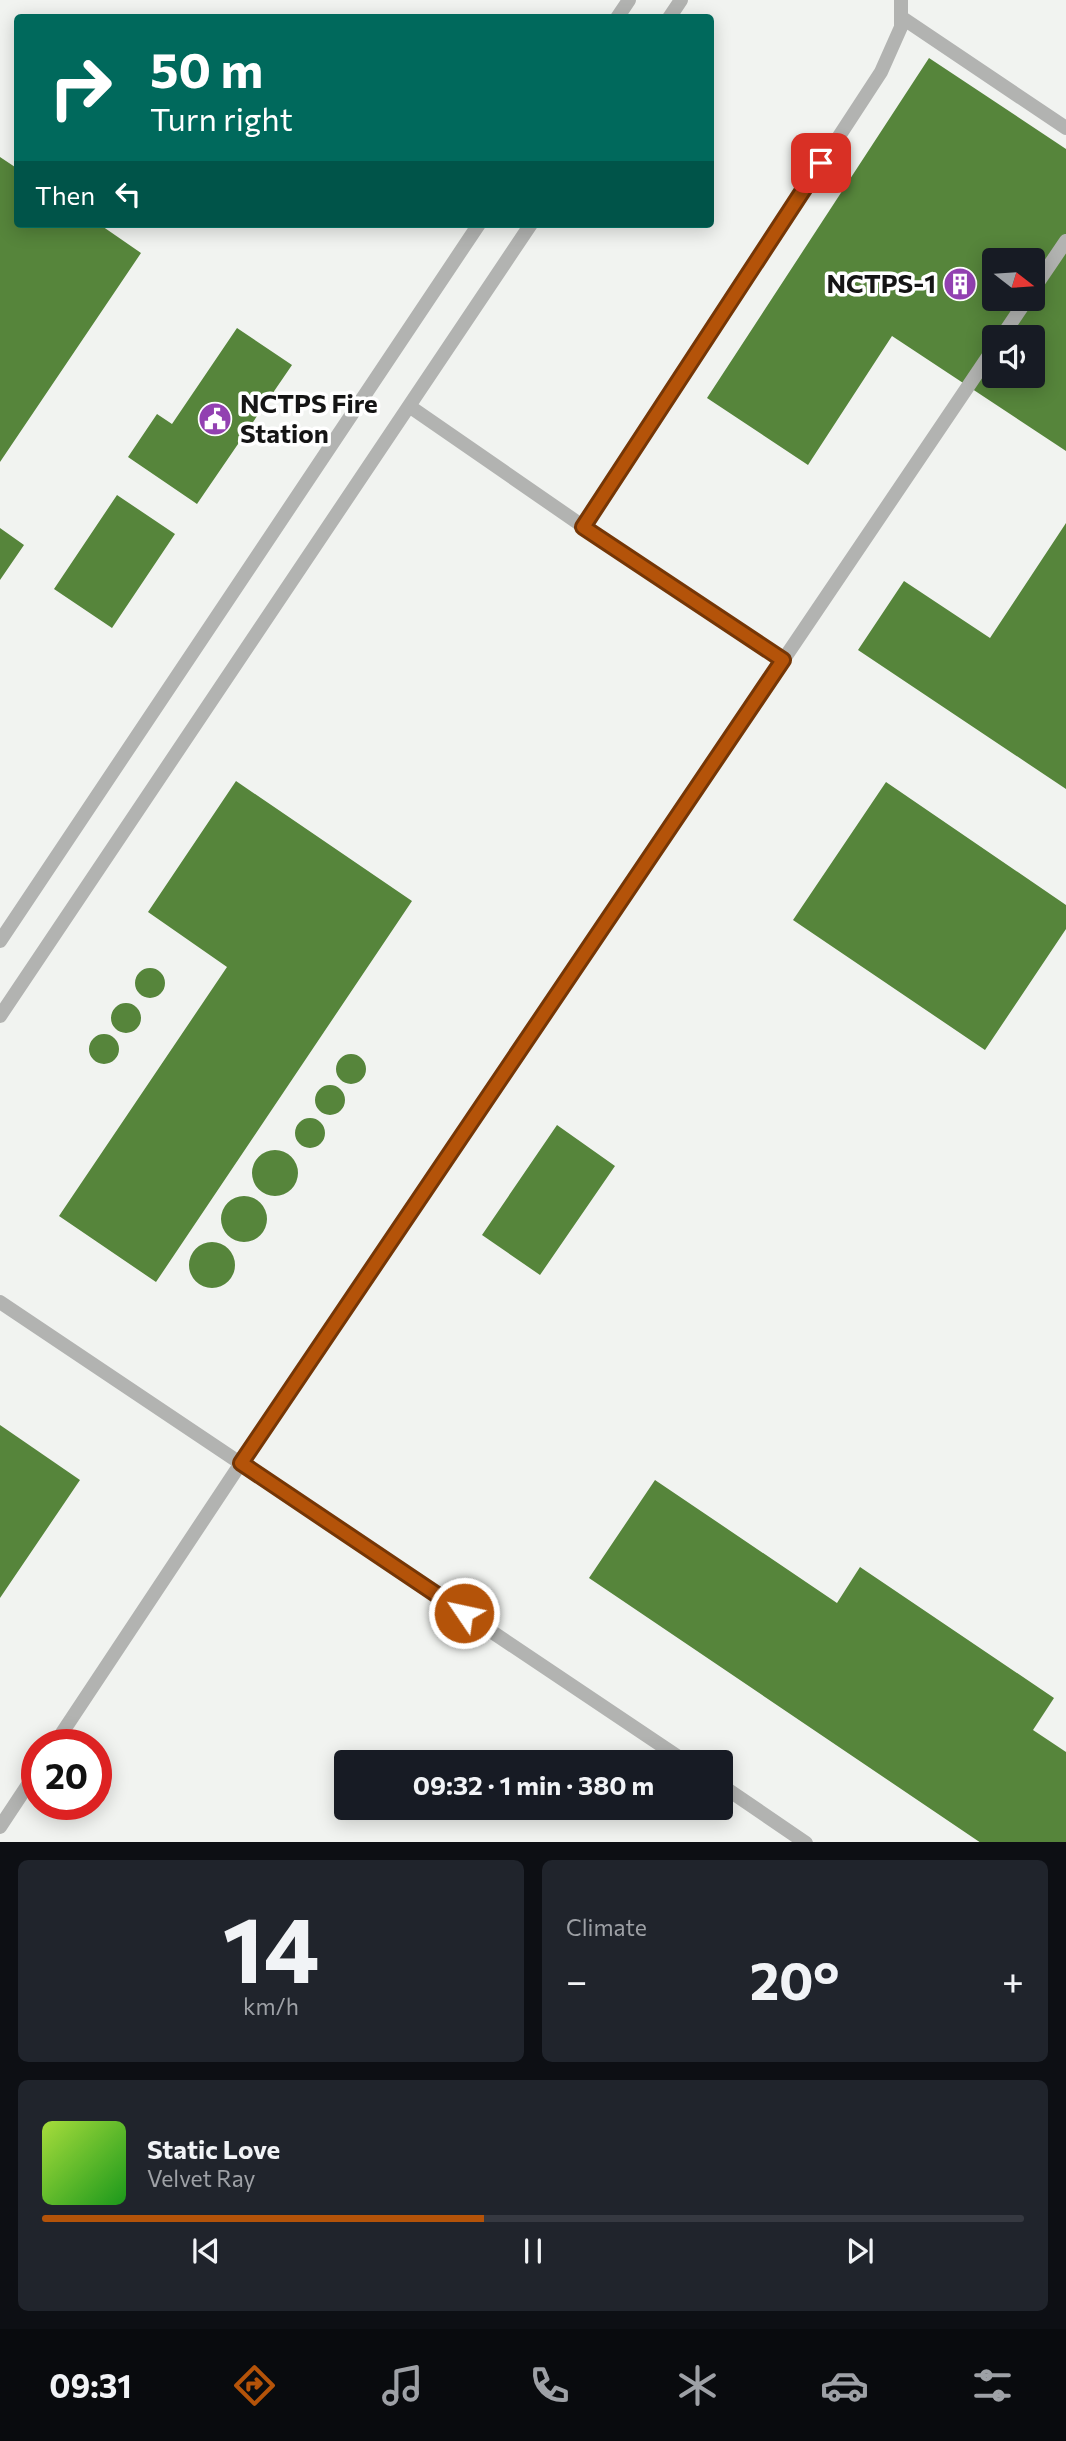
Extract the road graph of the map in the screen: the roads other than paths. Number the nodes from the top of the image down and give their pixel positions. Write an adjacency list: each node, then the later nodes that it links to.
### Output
1 (901, 0): 2 (lane)
2 (901, 17): 3 (lane); 10 (lane)
3 (1066, 128)
4 (476, 228): 12 (lane)
5 (528, 228): 9 (lane)
6 (1066, 241): 7 (lane)
7 (1045, 271)
8 (982, 366): 11 (lane)
9 (409, 406): 10 (lane); 13 (lane)
10 (583, 527): 11 (lane)
11 (783, 660): 15 (lane)
12 (0, 941)
13 (0, 1016)
14 (0, 1302): 15 (lane)
15 (241, 1463): 16 (lane); 17 (lane)
16 (65, 1729)
17 (668, 1750)
18 (733, 1794): 21 (lane)
19 (21, 1796): 20 (lane)
20 (0, 1827)
21 (805, 1842)

